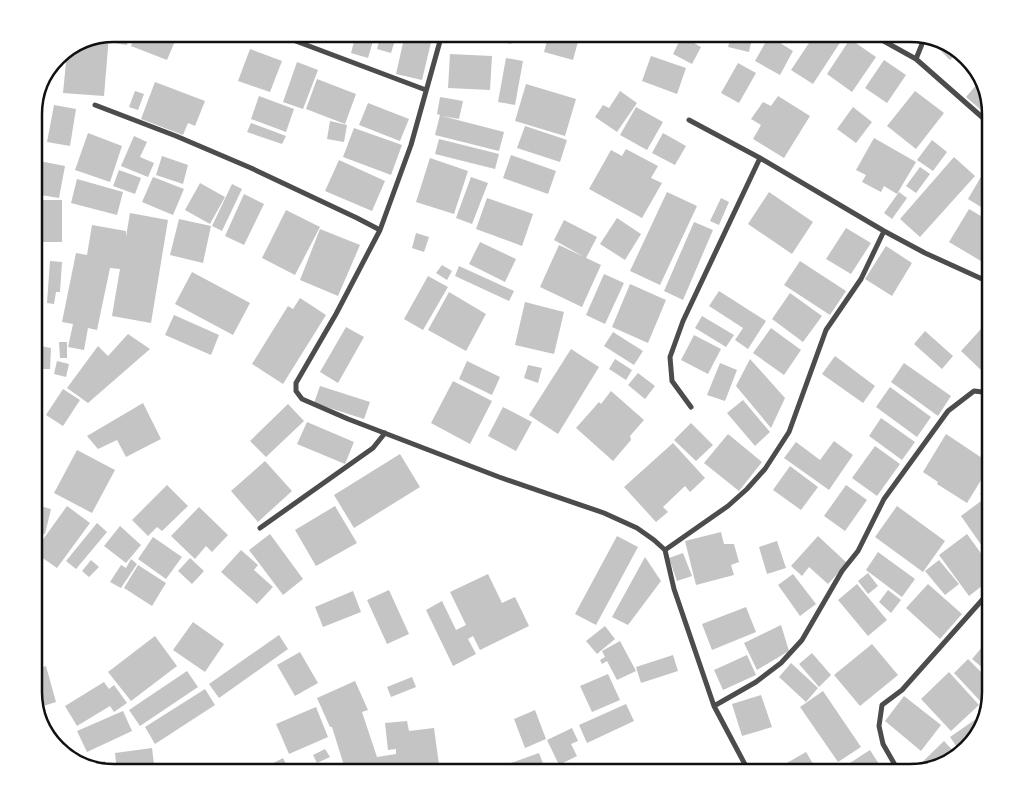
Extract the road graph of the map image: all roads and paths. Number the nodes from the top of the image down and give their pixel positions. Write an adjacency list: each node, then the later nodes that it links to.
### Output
1 (301, 43): 6 (street)
2 (439, 43): 6 (street)
3 (887, 43): 5 (street)
4 (922, 43): 5 (street)
5 (916, 59): 8 (street)
6 (426, 90): 11 (street)
7 (95, 105): 11 (street)
8 (982, 117)
9 (690, 120): 10 (street)
10 (760, 158): 12 (street); 15 (street)
11 (380, 230): 16 (street)
12 (884, 231): 13 (street); 18 (street)
13 (982, 279)
14 (982, 391): 20 (street)
15 (691, 407)
16 (384, 433): 17 (street); 18 (street)
17 (260, 528)
18 (665, 550): 20 (street)
19 (982, 600): 22 (street)
20 (714, 706): 21 (street)
21 (745, 764)
22 (894, 764)

